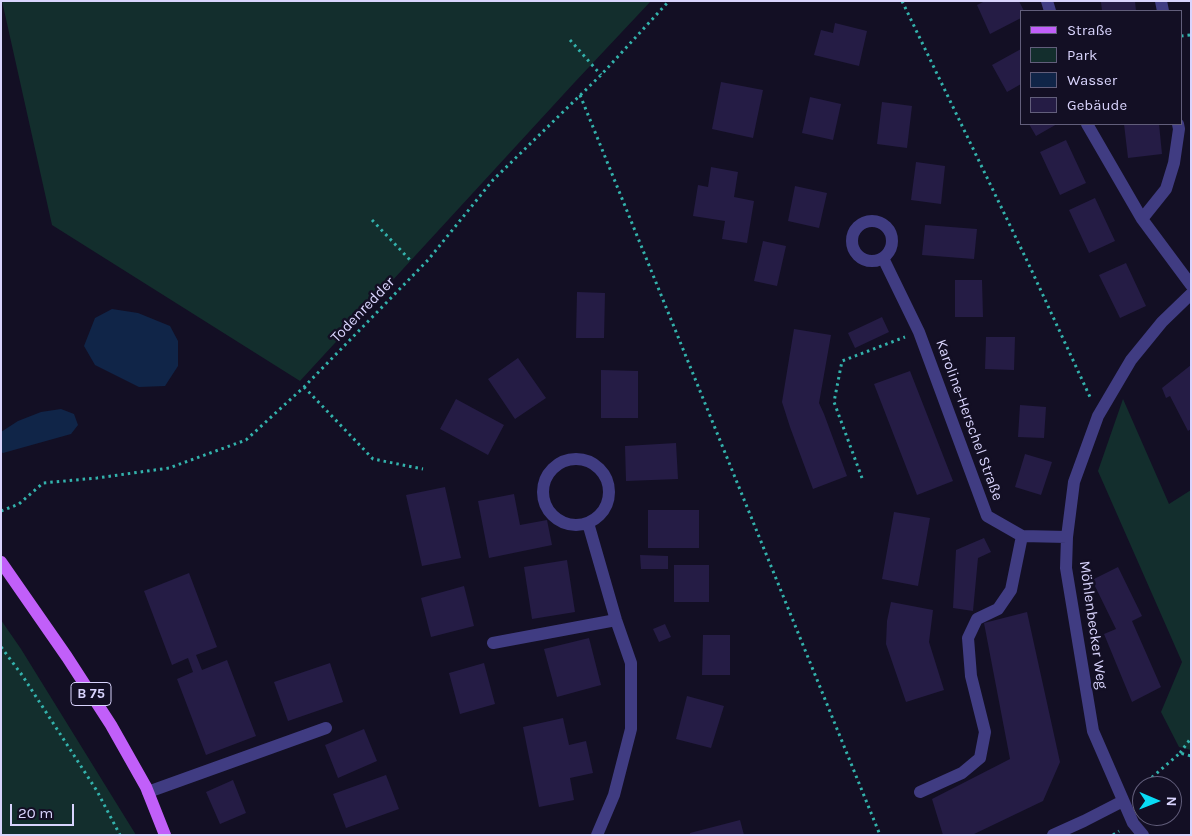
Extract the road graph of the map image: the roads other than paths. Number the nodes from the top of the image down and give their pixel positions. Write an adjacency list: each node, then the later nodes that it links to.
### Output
1 (1088, 125): 3 (street)
2 (1178, 125): 3 (street)
3 (1142, 219): 5 (street)
4 (884, 258): 8 (street, Karoline-Herschel Straße)
5 (1191, 285)
6 (1191, 294): 9 (street, Möhlenbecker Weg)
7 (588, 523): 7 (street); 11 (street)
8 (1022, 536): 9 (street, Karoline-Herschel Straße); 15 (street)
9 (1067, 537): 16 (street, Möhlenbecker Weg)
10 (1, 562): 14 (main road, B 75)
11 (616, 620): 12 (street); 18 (street)
12 (493, 643)
13 (326, 728): 14 (street)
14 (148, 792): 17 (main road, B 75)
15 (920, 792)
16 (1123, 800): 19 (street); 20 (street, Möhlenbecker Weg)
17 (165, 835)
18 (597, 835)
19 (1053, 835)
20 (1142, 835)

